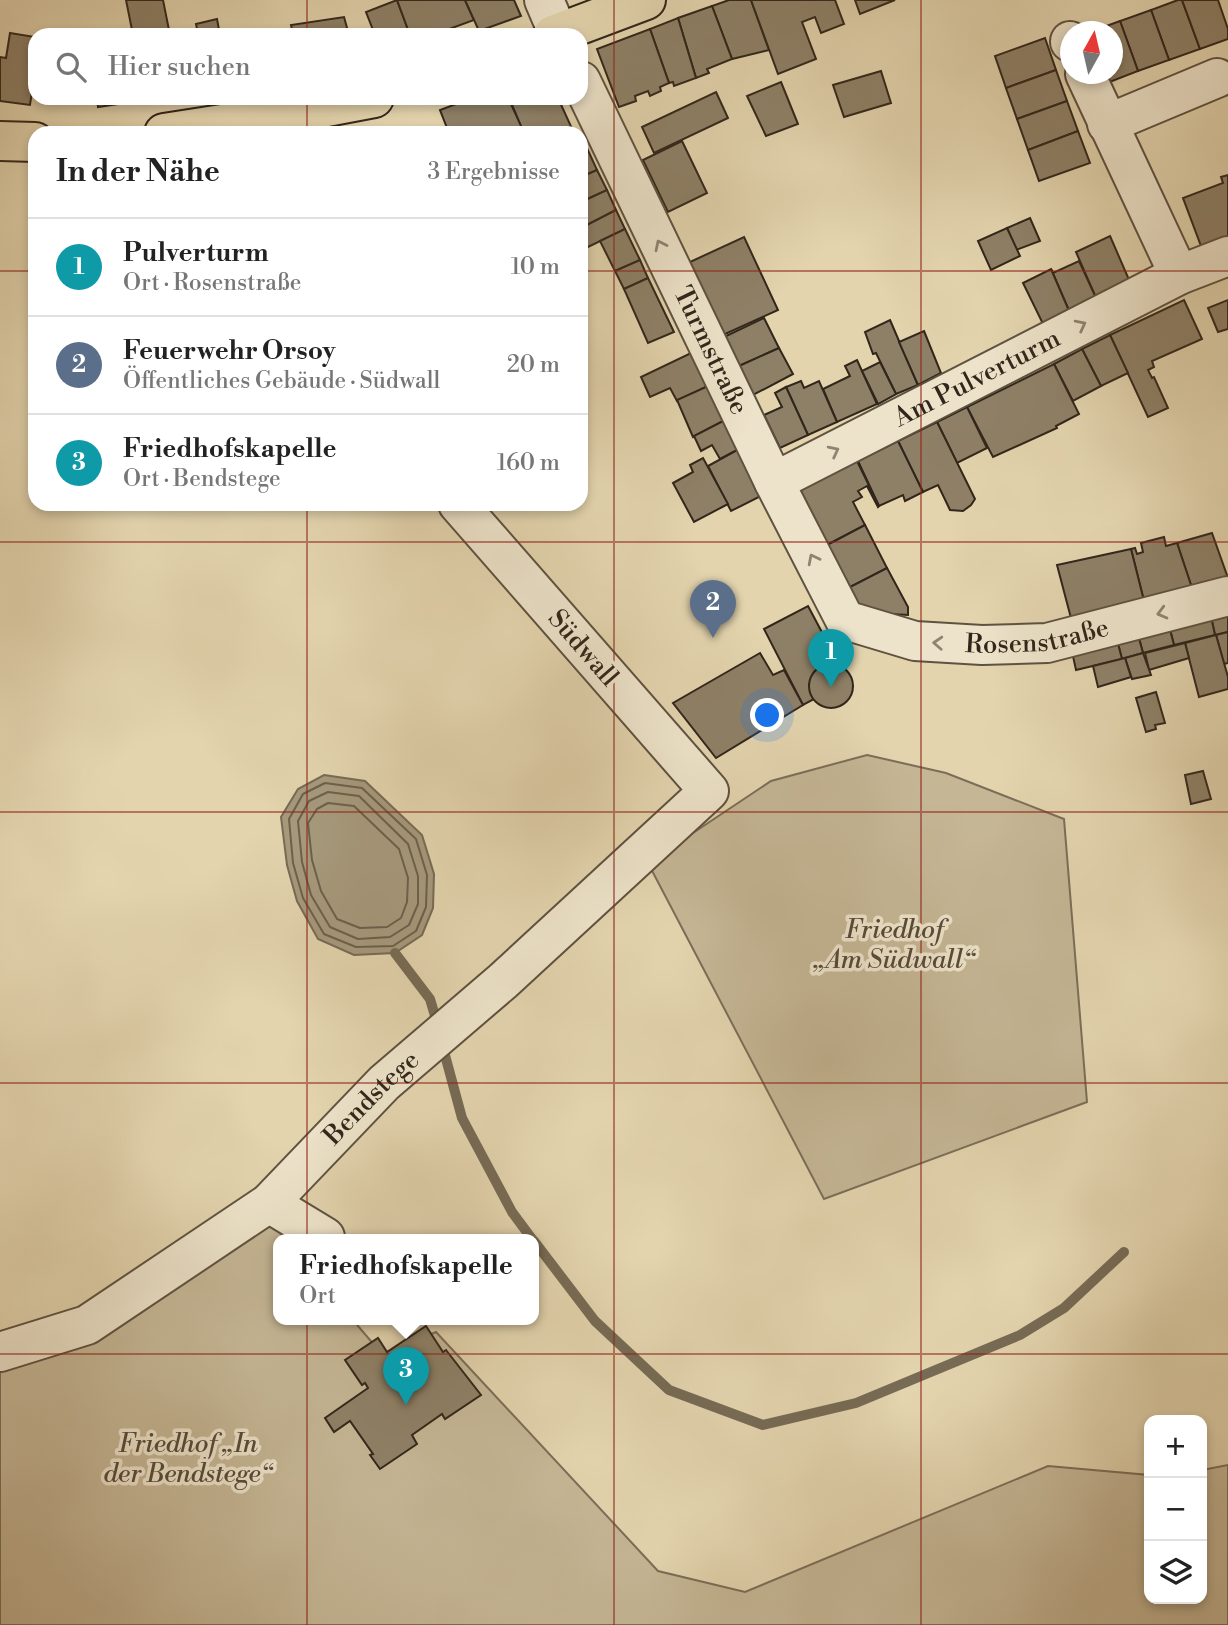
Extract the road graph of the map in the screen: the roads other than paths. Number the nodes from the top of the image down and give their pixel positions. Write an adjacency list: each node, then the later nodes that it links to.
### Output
1 (646, 0): 2 (main road)
2 (554, 26)
3 (1217, 78): 7 (street)
4 (1089, 84): 7 (street)
5 (588, 96): 13 (street, Turmstraße, one-way to 5)
6 (339, 105): 8 (main road)
7 (1107, 124): 12 (street)
8 (212, 126)
9 (0, 141): 10 (main road)
10 (28, 142)
11 (1228, 256): 12 (street, Am Pulverturm)
12 (1179, 275): 13 (street, Am Pulverturm, one-way to 12)
13 (774, 482): 16 (street, Turmstraße, one-way to 13)
14 (464, 511): 17 (street, Südwall)
15 (1228, 596): 16 (street, Rosenstraße, one-way to 16)
16 (845, 620)
17 (709, 791): 18 (street, Bendstege)
18 (269, 1203): 19 (street); 20 (street, Bendstege)
19 (320, 1234)
20 (0, 1352)

